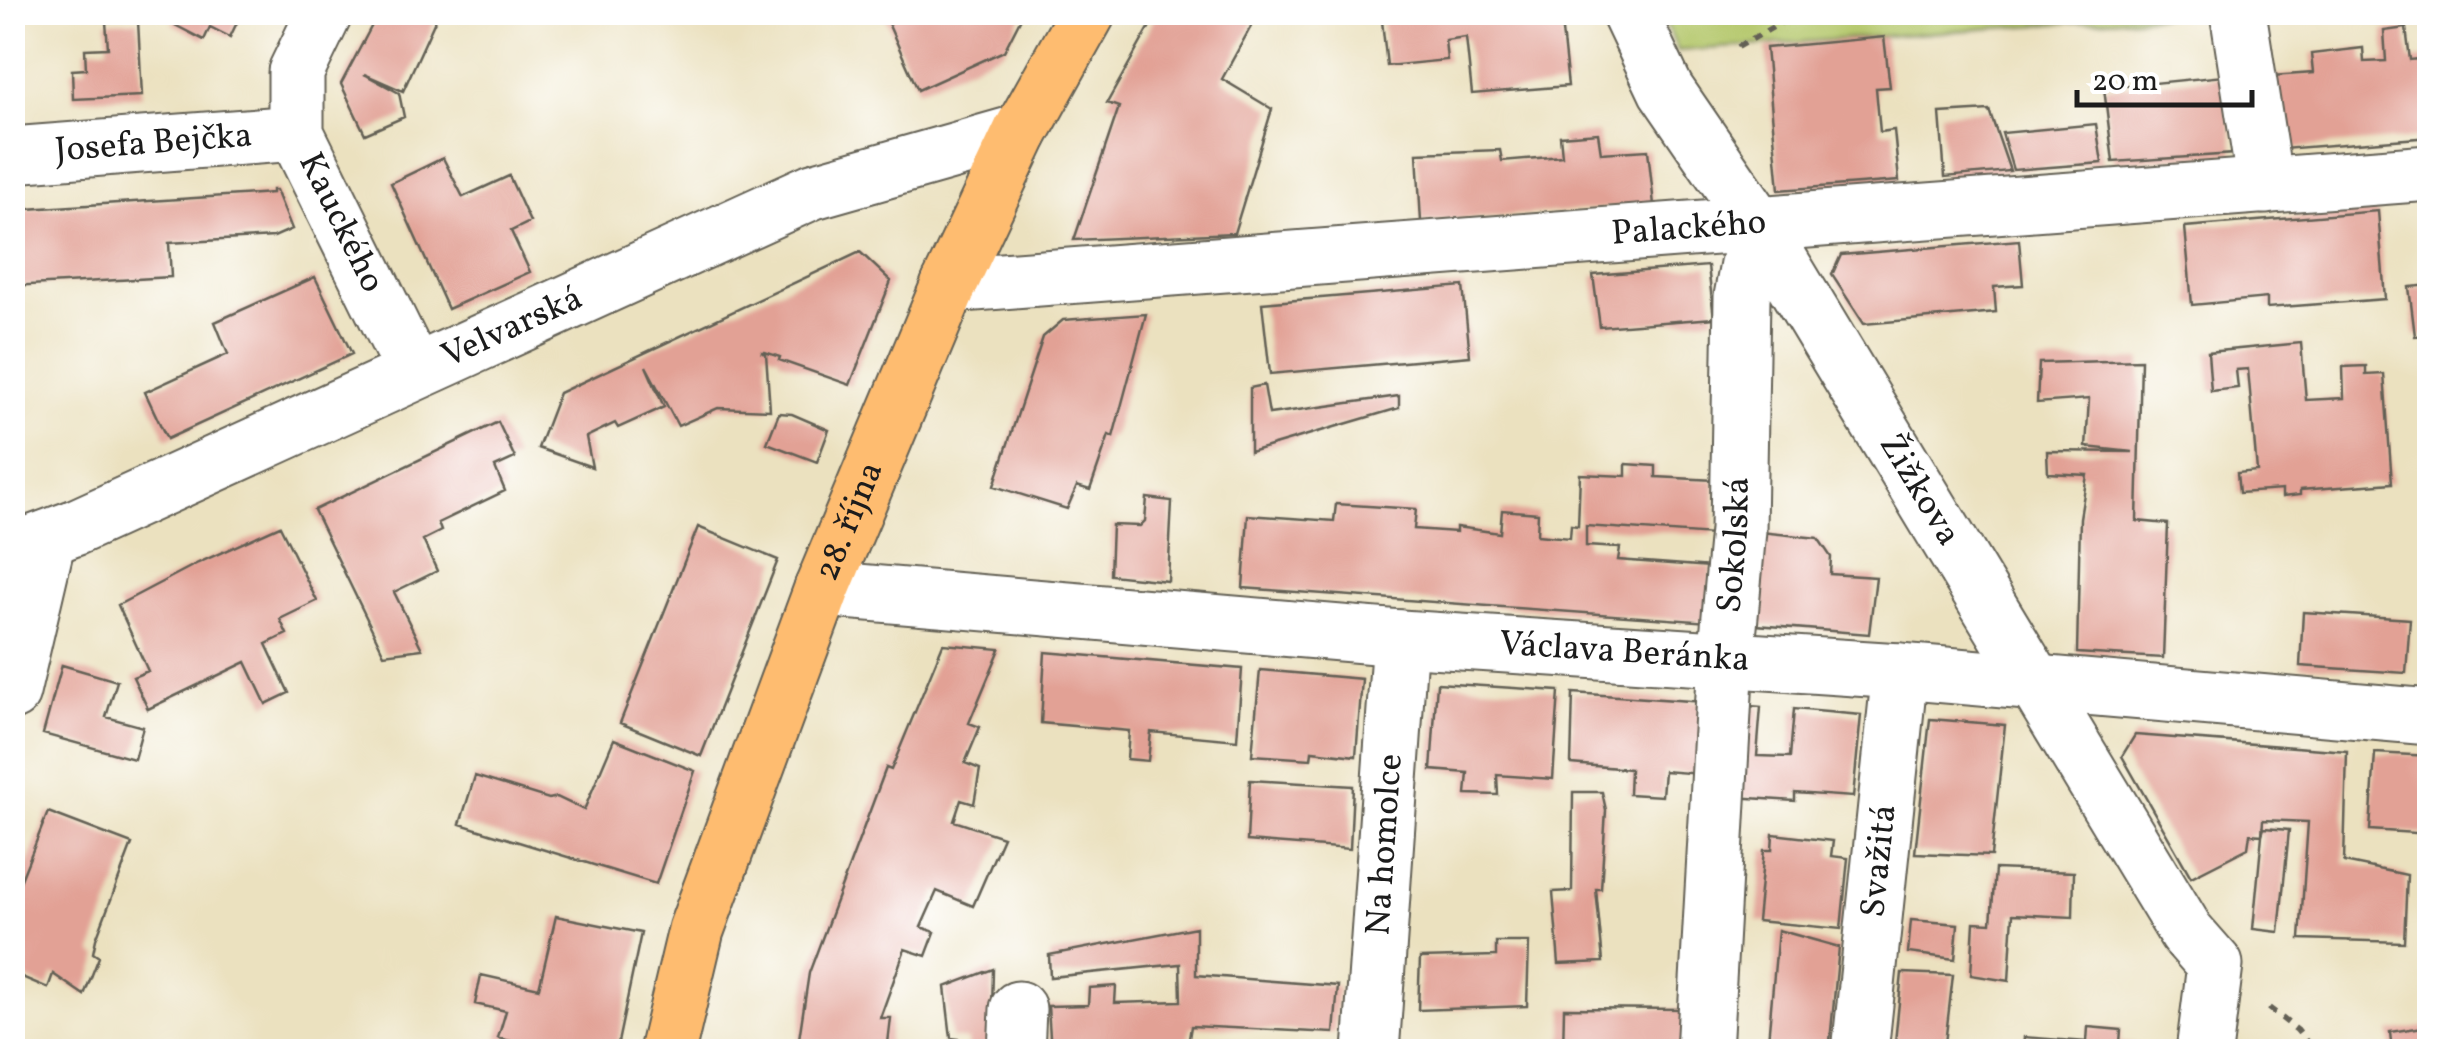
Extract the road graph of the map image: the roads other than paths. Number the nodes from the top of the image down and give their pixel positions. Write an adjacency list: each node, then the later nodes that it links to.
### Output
1 (325, 12): 6 (street, Kauckého)
2 (1088, 12): 5 (main road, 28. října)
3 (1628, 12): 10 (street, Žižkova)
4 (2238, 12): 9 (street)
5 (1021, 132): 11 (main road, 28. října); 12 (street, Velvarská)
6 (296, 134): 7 (street, Josefa Bejčka); 12 (street, Kauckého)
7 (12, 155)
8 (2430, 173): 9 (street, Palackého)
9 (2266, 186): 10 (street, Palackého)
10 (1756, 222): 11 (street, Palackého); 16 (street, Sokolská); 18 (street, Žižkova)
11 (949, 284): 14 (main road, 28. října)
12 (414, 372): 13 (street, Velvarská)
13 (30, 544): 19 (street)
14 (822, 589): 15 (street, Václava Beránka); 21 (main road, 28. října)
15 (1400, 638): 16 (street, Václava Beránka); 22 (street, Na homolce)
16 (1726, 660): 17 (street, Václava Beránka); 23 (street, Sokolská)
17 (1900, 671): 18 (street, Václava Beránka); 24 (street, Svažitá)
18 (2036, 682): 20 (street, Václava Beránka); 25 (street, Žižkova)
19 (12, 692)
20 (2430, 717)
21 (667, 1052)
22 (1371, 1052)
23 (1704, 1052)
24 (1860, 1052)
25 (2204, 1052)

